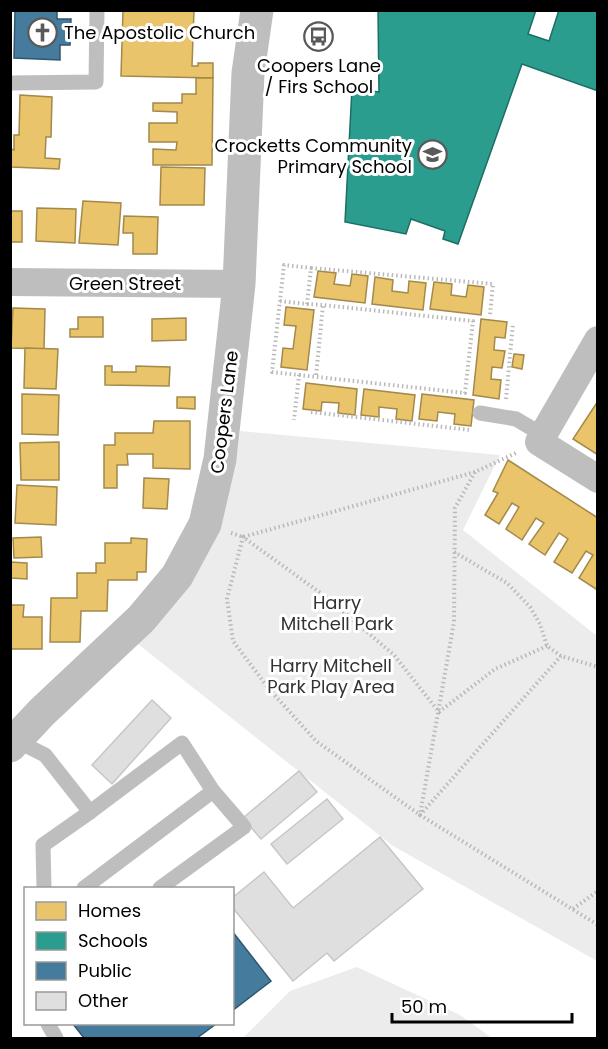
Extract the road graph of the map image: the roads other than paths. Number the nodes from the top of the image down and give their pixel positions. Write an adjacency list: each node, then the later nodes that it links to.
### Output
1 (97, 10): 3 (lane)
2 (257, 10): 5 (street, Coopers Lane)
3 (10, 83)
4 (10, 282): 5 (street, Green Street)
5 (239, 284): 10 (street, Coopers Lane)
6 (597, 340): 8 (street)
7 (480, 413): 8 (lane)
8 (541, 438): 9 (street)
9 (597, 479)
10 (12, 740): 12 (lane)
11 (213, 791): 12 (lane); 14 (lane); 15 (lane)
12 (90, 812): 13 (lane)
13 (44, 887)
14 (85, 887)
15 (161, 887)

